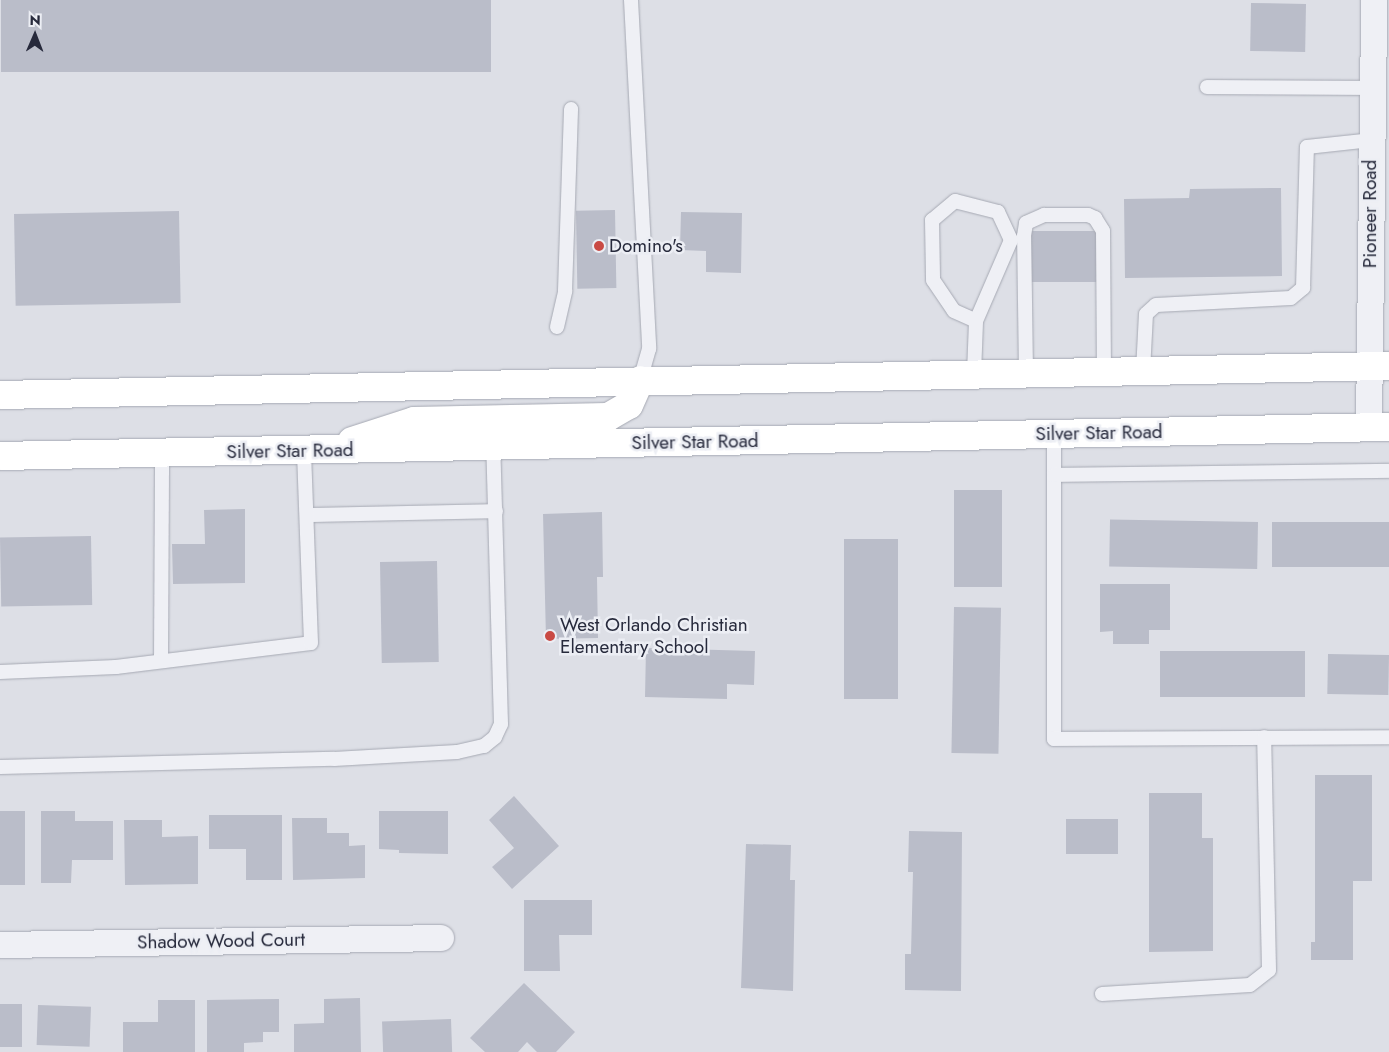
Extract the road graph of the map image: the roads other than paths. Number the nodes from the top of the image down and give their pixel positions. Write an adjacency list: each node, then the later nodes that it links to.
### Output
1 (631, 0): 14 (lane)
2 (1374, 0): 4 (street, Pioneer Road)
3 (1206, 86): 4 (lane)
4 (1372, 88): 6 (street, Pioneer Road)
5 (571, 109): 8 (lane)
6 (1371, 140): 9 (street, Pioneer Road); 10 (lane)
7 (976, 321): 7 (lane); 13 (lane)
8 (557, 327)
9 (1379, 366): 10 (main road); 16 (street, Pioneer Road)
10 (1143, 371): 11 (main road)
11 (1104, 372): 12 (main road); 12 (lane)
12 (1026, 373): 13 (main road)
13 (974, 374): 14 (main road)
14 (640, 380): 15 (main road); 19 (main road)
15 (0, 395)
16 (1379, 427): 17 (main road, Silver Star Road)
17 (1054, 434): 18 (main road, Silver Star Road); 23 (lane)
18 (493, 446): 19 (main road, Silver Star Road); 24 (lane)
19 (314, 450): 20 (main road, Silver Star Road); 25 (lane)
20 (162, 453): 21 (main road, Silver Star Road); 26 (lane)
21 (0, 456)
22 (1389, 471): 23 (lane)
23 (1054, 475): 29 (lane)
24 (496, 511): 25 (lane); 30 (lane)
25 (307, 515): 26 (lane)
26 (161, 661): 27 (lane)
27 (0, 672)
28 (1389, 737): 29 (lane)
29 (1264, 738): 33 (lane)
30 (0, 768)
31 (441, 938): 32 (street, Shadow Wood Court)
32 (0, 945)
33 (1102, 994)

